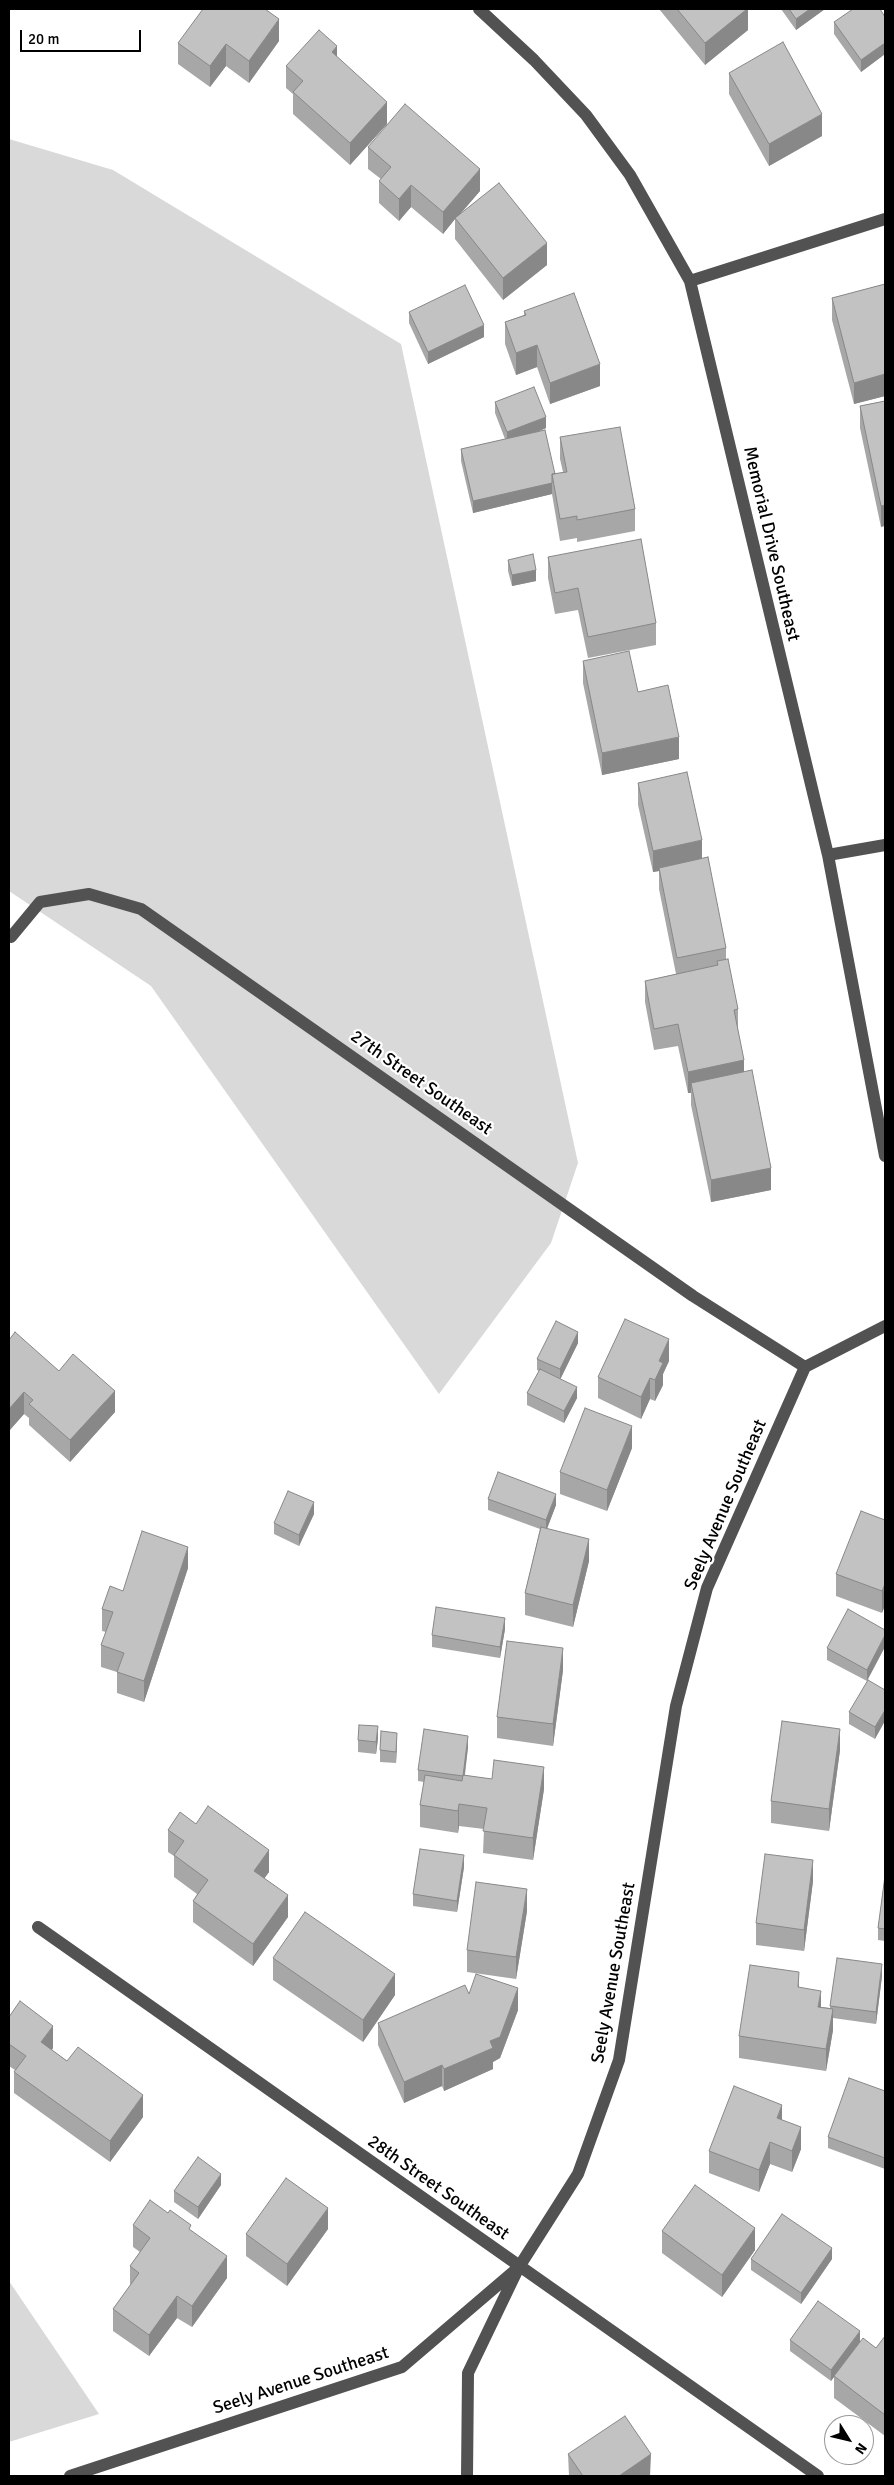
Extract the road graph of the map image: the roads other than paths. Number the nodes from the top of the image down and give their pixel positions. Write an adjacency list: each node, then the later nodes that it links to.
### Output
1 (479, 9): 3 (street, Memorial Drive Southeast)
2 (885, 219): 3 (street)
3 (690, 281): 5 (street, Memorial Drive Southeast)
4 (885, 845): 5 (street)
5 (828, 855): 7 (street, Memorial Drive Southeast)
6 (12, 937): 9 (street, 27th Street Southeast)
7 (885, 1156)
8 (885, 1326): 9 (street)
9 (805, 1367): 11 (street, Seely Avenue Southeast)
10 (38, 1927): 11 (street, 28th Street Southeast)
11 (519, 2267): 12 (street, Seely Avenue Southeast); 13 (street); 14 (street, 28th Street Southeast)
12 (70, 2476)
13 (467, 2476)
14 (818, 2476)

